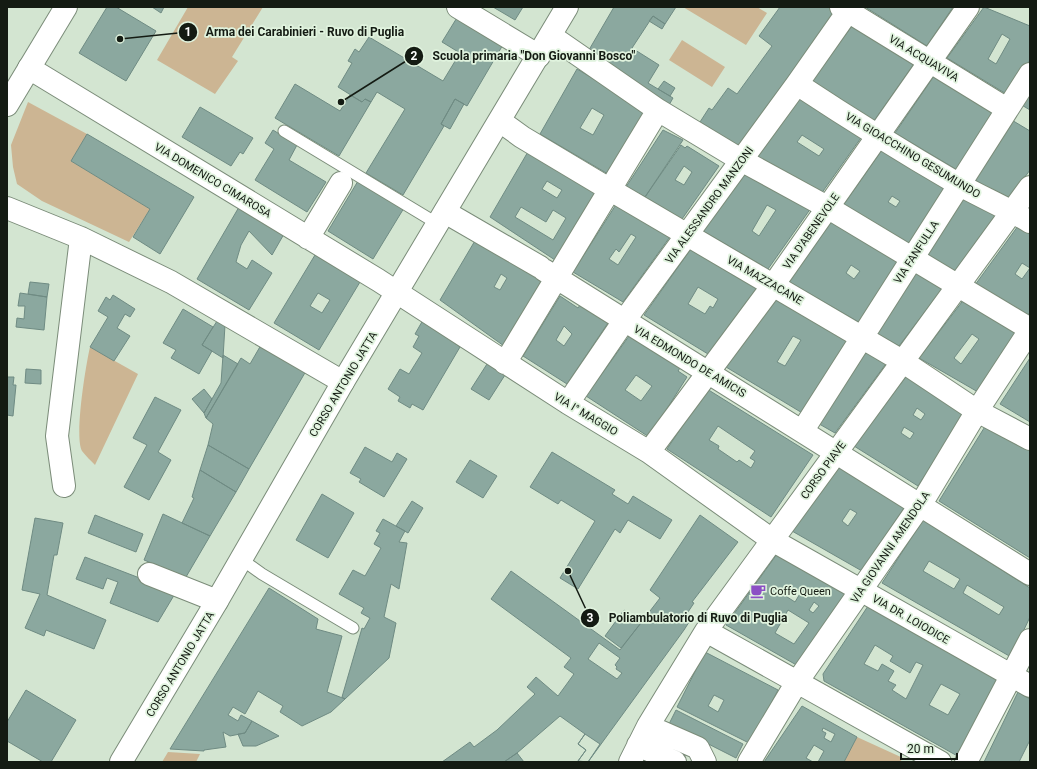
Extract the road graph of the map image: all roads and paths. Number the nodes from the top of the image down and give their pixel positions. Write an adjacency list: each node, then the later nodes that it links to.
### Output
1 (66, 7): 9 (street)
2 (458, 7): 7 (street)
3 (567, 7): 6 (street, CORSO ANTONIO JATTA)
4 (968, 7): 8 (street, VIA D'ABENEVOLE)
5 (847, 8): 8 (street, VIA ACQUAVIVA); 11 (street, VIA ALESSANDRO MANZONI)
6 (551, 36): 7 (street, CORSO ANTONIO JATTA); 14 (street)
7 (539, 56): 15 (street, CORSO ANTONIO JATTA)
8 (930, 61): 13 (street, VIA ACQUAVIVA); 17 (street, VIA D'ABENEVOLE)
9 (29, 68): 12 (street); 29 (street, VIA DOMENICO CIMAROSA)
10 (1030, 74): 13 (street, VIA FANFULLA)
11 (798, 84): 17 (street, VIA GIOACCHINO GESUMUNDO); 18 (street, VIA ALESSANDRO MANZONI)
12 (7, 105)
13 (1007, 109): 20 (street, VIA FANFULLA)
14 (658, 110): 18 (street); 22 (street)
15 (500, 121): 22 (street, VIA MAZZACANE); 26 (street, CORSO ANTONIO JATTA)
16 (284, 131): 26 (lane)
17 (877, 136): 20 (street, VIA GIOACCHINO GESUMUNDO); 23 (street, VIA D'ABENEVOLE)
18 (741, 160): 23 (street); 27 (street, VIA ALESSANDRO MANZONI)
19 (341, 183): 29 (street)
20 (960, 185): 25 (street, VIA GIOACCHINO GESUMUNDO); 30 (street, VIA FANFULLA)
21 (1030, 187): 25 (street, CORSO PIAVE)
22 (609, 189): 27 (street, VIA MAZZACANE); 31 (street)
23 (827, 207): 30 (street); 32 (street, VIA D'ABENEVOLE)
24 (7, 208): 28 (street)
25 (1021, 217): 33 (street, CORSO PIAVE)
26 (442, 218): 31 (street, VIA EDMONDO DE AMICIS); 34 (street, CORSO ANTONIO JATTA)
27 (687, 234): 32 (street, VIA MAZZACANE); 35 (street, VIA ALESSANDRO MANZONI)
28 (81, 238): 41 (street); 48 (street)
29 (308, 238): 34 (street, VIA DOMENICO CIMAROSA)
30 (912, 258): 33 (street); 37 (street, VIA FANFULLA)
31 (547, 271): 35 (street, VIA EDMONDO DE AMICIS); 39 (street)
32 (774, 284): 37 (street, VIA MAZZACANE); 40 (street, VIA D'ABENEVOLE)
33 (959, 286): 36 (street); 38 (street, CORSO PIAVE)
34 (397, 292): 39 (street, VIA I° MAGGIO); 41 (street, CORSO ANTONIO JATTA)
35 (624, 321): 40 (street, VIA EDMONDO DE AMICIS); 42 (street, VIA ALESSANDRO MANZONI)
36 (1030, 329): 43 (street, VIA GIOVANNI AMENDOLA)
37 (861, 337): 38 (street, VIA MAZZACANE); 44 (street, VIA FANFULLA)
38 (902, 361): 43 (street, VIA MAZZACANE); 47 (street, CORSO PIAVE)
39 (505, 363): 42 (street, VIA I° MAGGIO)
40 (707, 372): 44 (street, VIA EDMONDO DE AMICIS); 46 (street, VIA D'ABENEVOLE)
41 (344, 382): 51 (street, CORSO ANTONIO JATTA)
42 (568, 403): 46 (street, VIA I° MAGGIO)
43 (977, 410): 45 (street, VIA MAZZACANE); 49 (street, VIA GIOVANNI AMENDOLA)
44 (803, 430): 47 (street, VIA EDMONDO DE AMICIS)
45 (1030, 439)
46 (649, 452): 50 (street, VIA I° MAGGIO)
47 (836, 452): 49 (street, VIA EDMONDO DE AMICIS); 50 (street, CORSO PIAVE)
48 (64, 486)
49 (921, 504): 53 (street, VIA EDMONDO DE AMICIS); 54 (street, VIA GIOVANNI AMENDOLA)
50 (772, 540): 54 (street, VIA DR. LOIODICE); 57 (street, CORSO PIAVE)
51 (241, 559): 55 (street, CORSO ANTONIO JATTA); 56 (lane)
52 (149, 574): 55 (street)
53 (1030, 574)
54 (861, 590): 59 (street, VIA DR. LOIODICE); 60 (street, VIA GIOVANNI AMENDOLA)
55 (217, 601): 64 (street, CORSO ANTONIO JATTA)
56 (353, 628)
57 (706, 630): 60 (street); 61 (street, CORSO PIAVE)
58 (1030, 640): 59 (street)
59 (1021, 681): 68 (street)
60 (797, 682): 66 (street, VIA GIOVANNI AMENDOLA); 67 (street)
61 (648, 726): 62 (street, CORSO PIAVE); 63 (street)
62 (634, 754): 65 (street)
63 (703, 761)
64 (121, 762)
65 (675, 762)
66 (749, 762)
67 (940, 762)
68 (966, 762)

